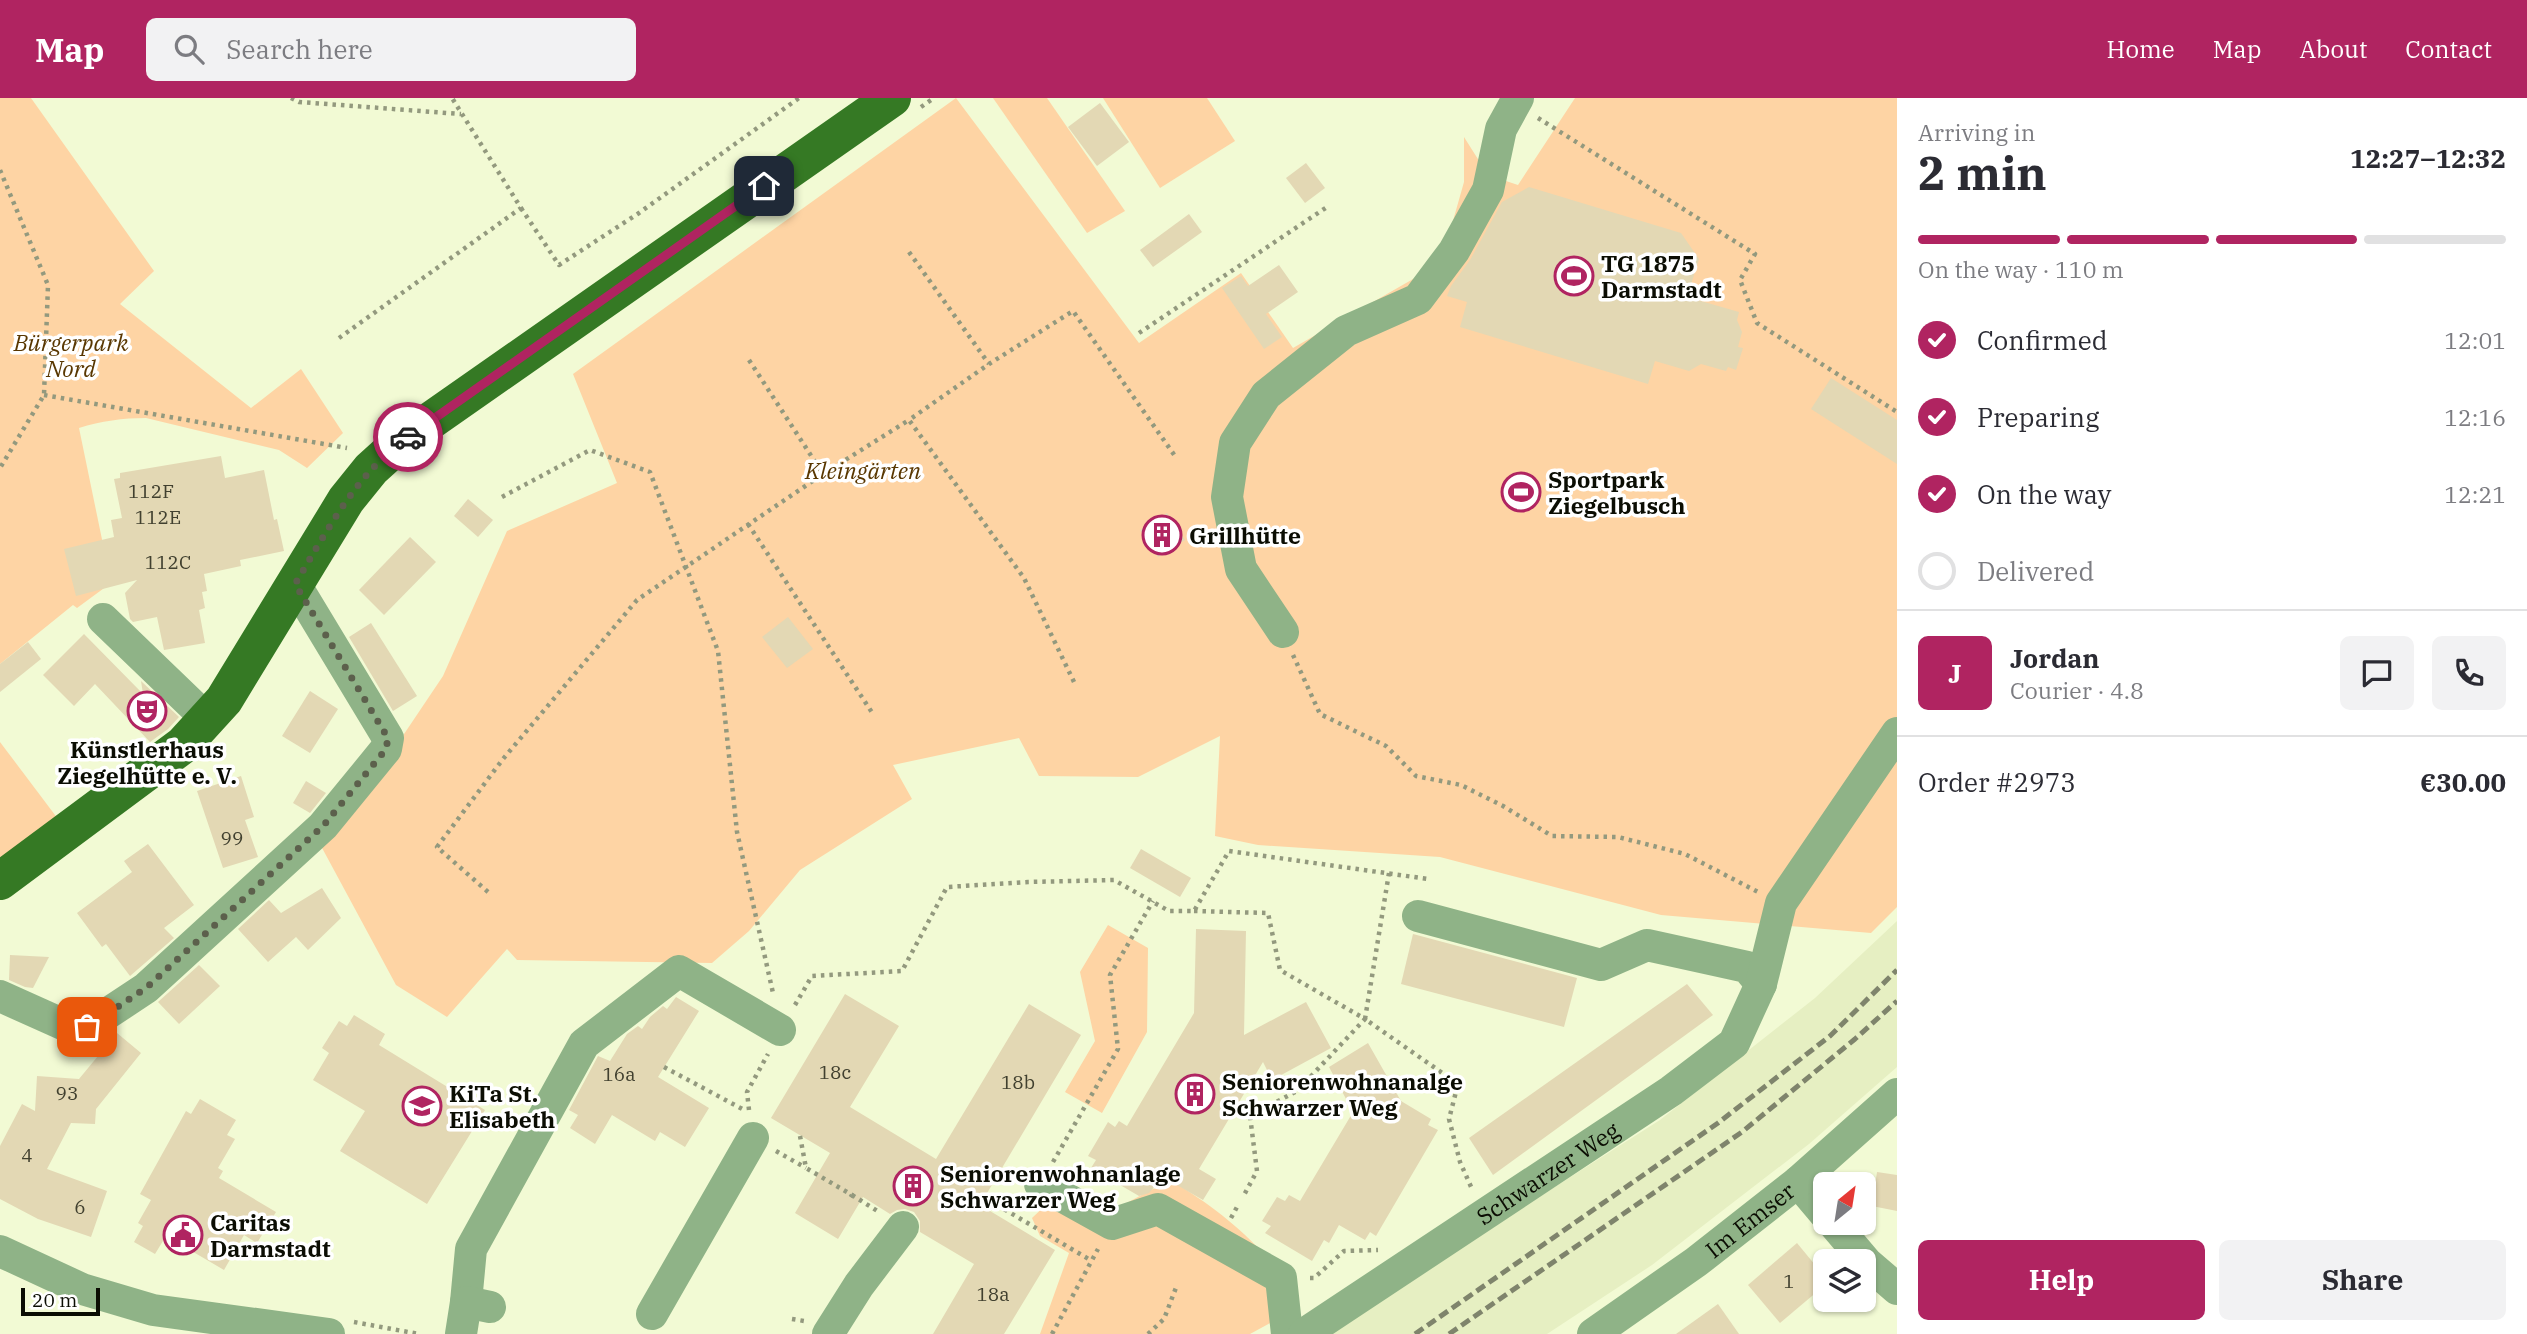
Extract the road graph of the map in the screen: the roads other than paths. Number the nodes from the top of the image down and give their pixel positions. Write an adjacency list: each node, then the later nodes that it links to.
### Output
1 (892, 98): 3 (main road)
2 (1516, 101): 5 (street)
3 (295, 584): 6 (main road); 11 (street)
4 (103, 619): 6 (street)
5 (1283, 632)
6 (208, 720): 8 (main road)
7 (1897, 733): 10 (street, Schwarzer Weg)
8 (0, 881)
9 (1418, 916): 10 (street)
10 (1761, 984): 28 (street, Schwarzer Weg)
11 (0, 996)
12 (780, 1030): 25 (street)
13 (1897, 1094): 15 (street, Im Emser)
14 (753, 1138): 22 (street)
15 (1798, 1182): 17 (street); 29 (street, Im Emser)
16 (1040, 1184): 27 (street)
17 (1813, 1200)
18 (904, 1227): 26 (street)
19 (1844, 1236): 21 (street)
20 (0, 1251): 23 (street)
21 (1897, 1289)
22 (652, 1314)
23 (146, 1322): 24 (street)
24 (330, 1334)
25 (461, 1334)
26 (828, 1334)
27 (1287, 1334)
28 (1304, 1334)
29 (1592, 1334)

